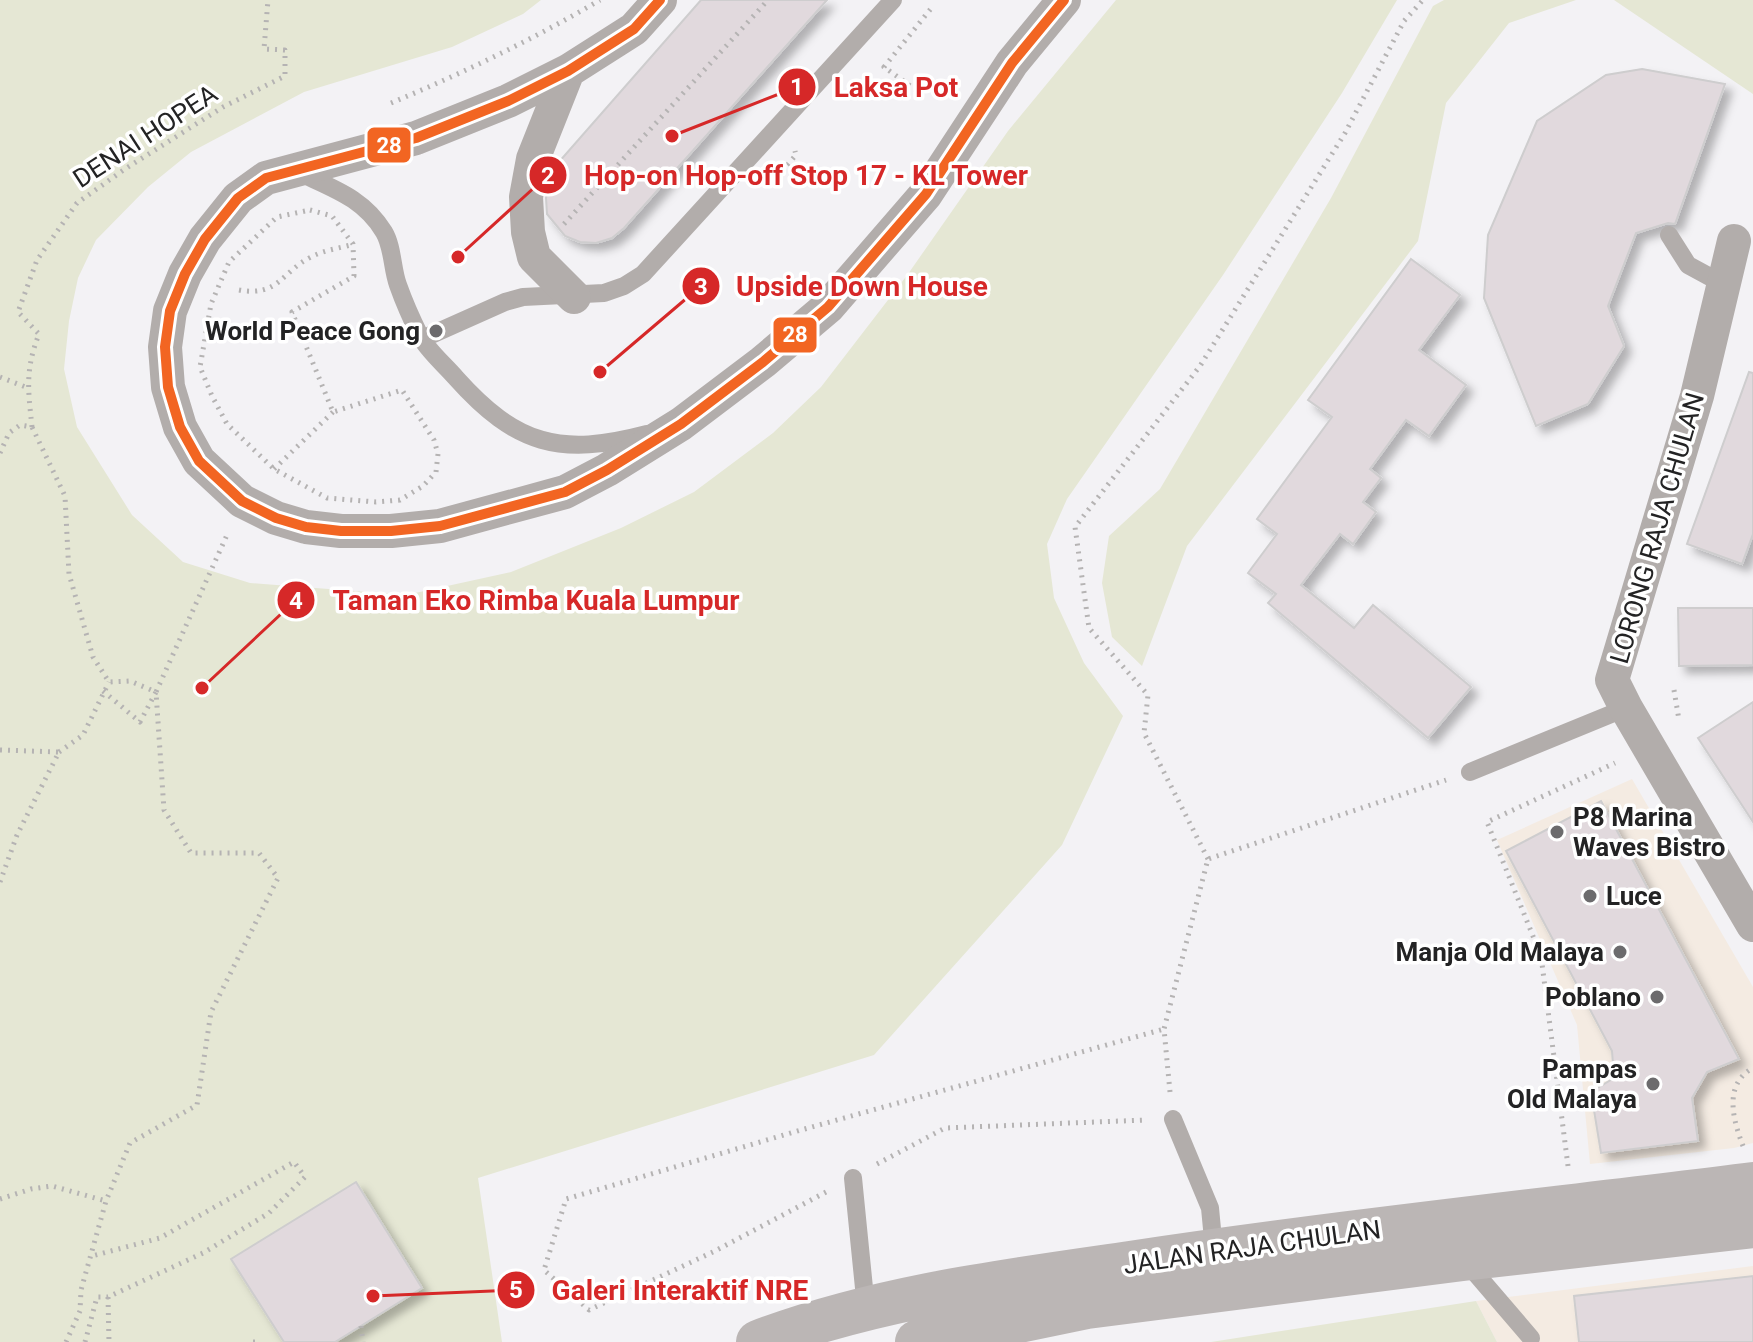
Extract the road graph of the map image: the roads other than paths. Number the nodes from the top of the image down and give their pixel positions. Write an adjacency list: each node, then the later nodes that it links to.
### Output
1 (660, 0): 4 (street)
2 (893, 0): 9 (lane)
3 (1064, 0): 11 (street)
4 (568, 71): 5 (street); 9 (street)
5 (293, 170): 10 (lane); 11 (street)
6 (1669, 235): 8 (lane)
7 (1734, 241): 8 (street, LORONG RAJA CHULAN)
8 (1723, 284): 12 (street, LORONG RAJA CHULAN)
9 (574, 297): 10 (lane)
10 (422, 339): 11 (lane)
11 (681, 424)
12 (1626, 708): 13 (lane); 14 (street, LORONG RAJA CHULAN)
13 (1470, 772)
14 (1753, 925)
15 (1173, 1119): 19 (lane)
16 (1749, 1167): 19 (main road, JALAN RAJA CHULAN)
17 (853, 1178): 21 (lane)
18 (1753, 1226): 20 (main road, JALAN RAJA CHULAN)
19 (1214, 1250): 21 (main road, JALAN RAJA CHULAN)
20 (1463, 1259): 22 (lane); 24 (main road, JALAN RAJA CHULAN)
21 (866, 1308): 23 (main road, JALAN RAJA CHULAN)
22 (1531, 1338)
23 (758, 1342)
24 (917, 1342)

